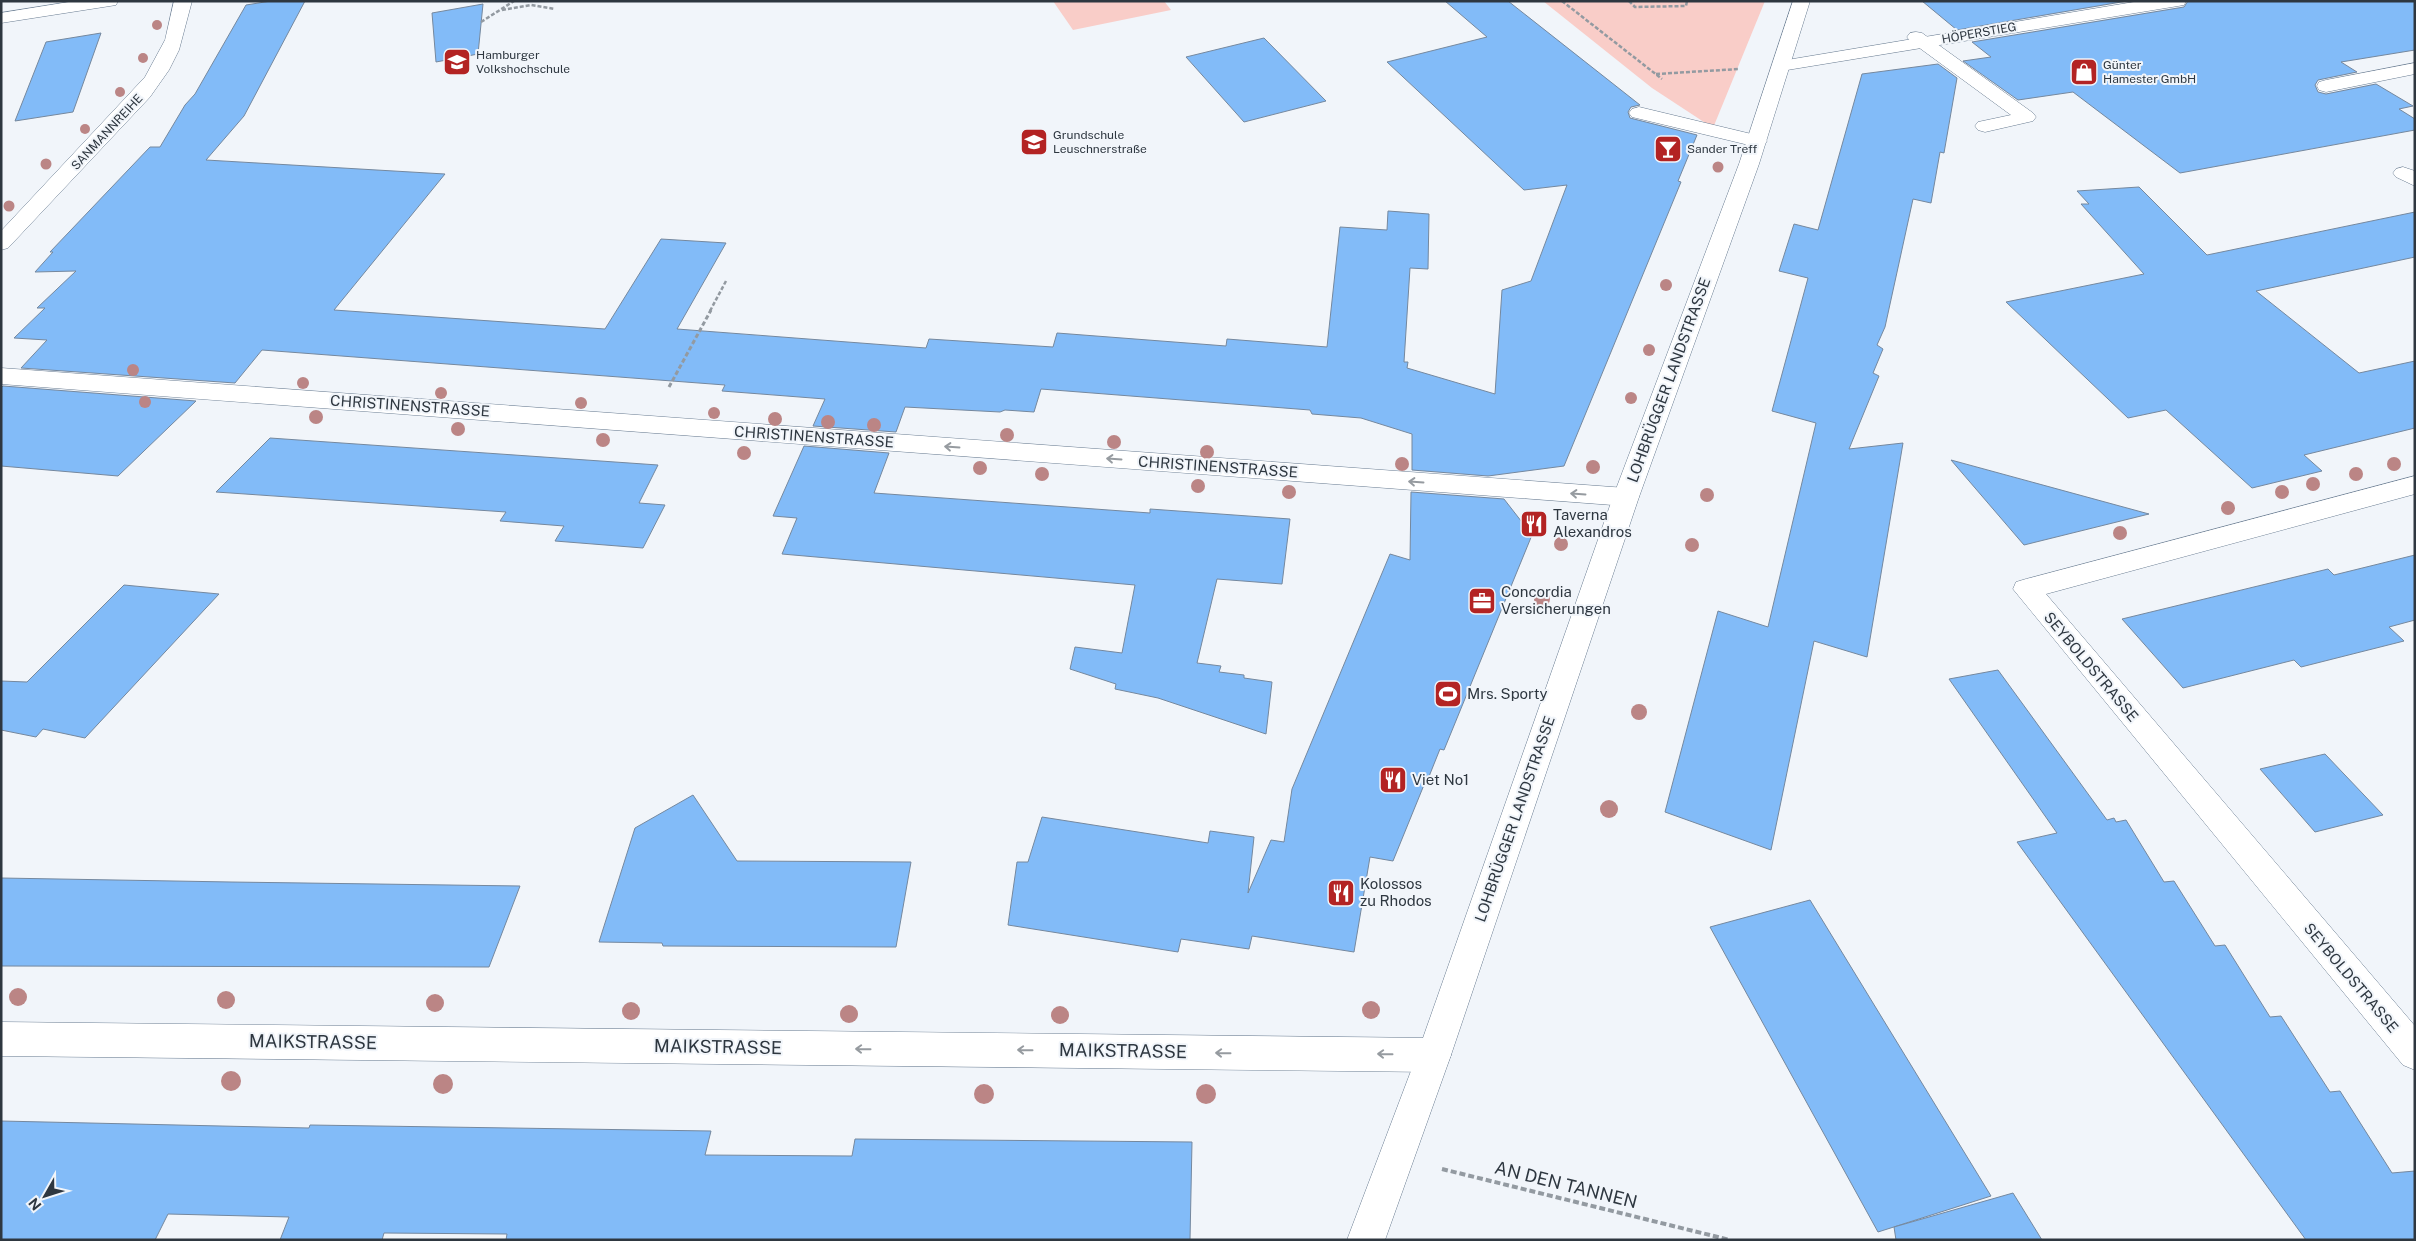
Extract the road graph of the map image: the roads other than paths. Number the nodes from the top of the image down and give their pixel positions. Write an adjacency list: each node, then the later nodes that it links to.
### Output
1 (110, 1): 6 (street)
2 (183, 1): 14 (street, SANMANNREIHE)
3 (1802, 1): 8 (street, LOHBRÜGGER LANDSTRASSE)
4 (2178, 1): 5 (street, HÖPERSTIEG)
5 (2106, 6): 7 (street, HÖPERSTIEG)
6 (1, 18)
7 (1919, 40): 8 (street, HÖPERSTIEG); 12 (street)
8 (1781, 66): 13 (street, LOHBRÜGGER LANDSTRASSE)
9 (2415, 68): 10 (street)
10 (2326, 86)
11 (1640, 113): 13 (street)
12 (1986, 126)
13 (1757, 141): 17 (street, LOHBRÜGGER LANDSTRASSE)
14 (1, 244)
15 (1, 376): 17 (street, CHRISTINENSTRASSE, one-way to 15)
16 (2415, 485): 19 (street, SEYBOLDSTRASSE)
17 (1626, 497): 20 (street, LOHBRÜGGER LANDSTRASSE)
18 (1, 1039): 20 (street, MAIKSTRASSE, one-way to 18)
19 (2415, 1053)
20 (1434, 1055): 21 (street, LOHBRÜGGER LANDSTRASSE)
21 (1366, 1240)

